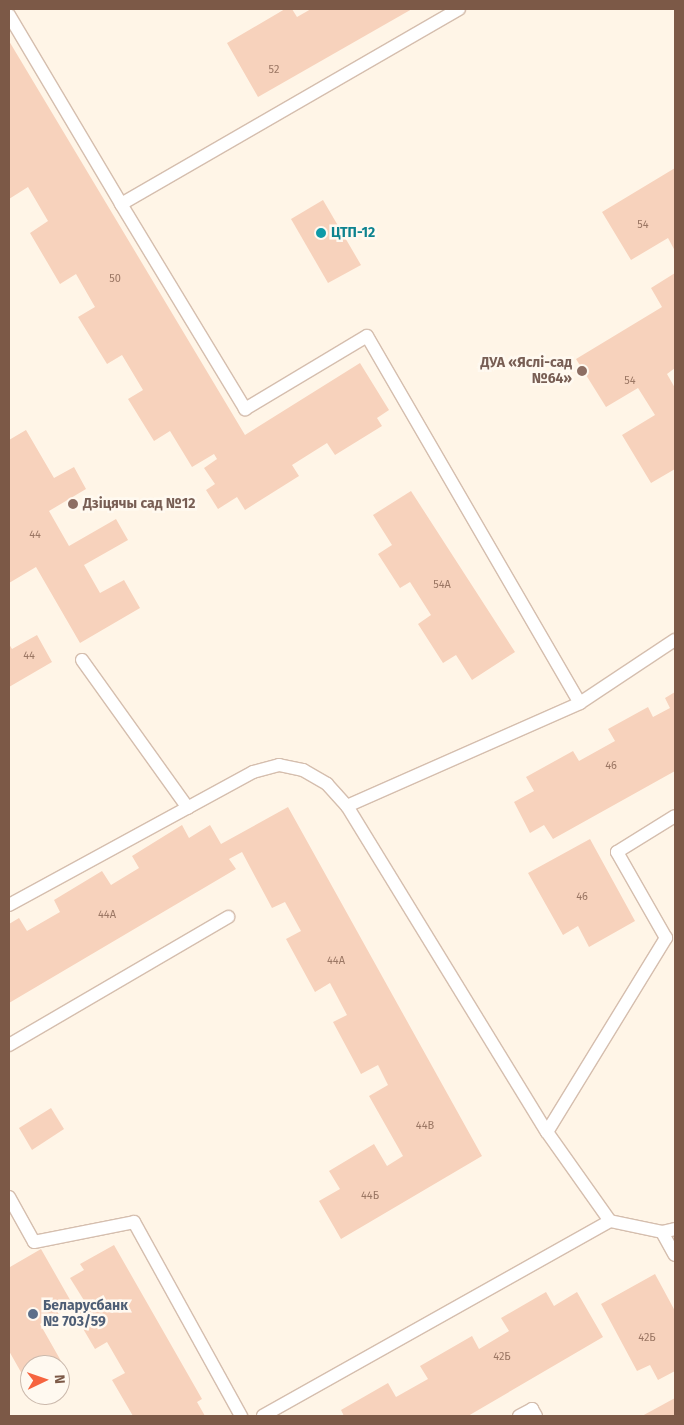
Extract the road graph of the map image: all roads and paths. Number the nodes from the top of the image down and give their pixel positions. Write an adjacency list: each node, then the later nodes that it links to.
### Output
1 (459, 9): 3 (lane)
2 (9, 15): 3 (lane)
3 (121, 204): 6 (lane)
4 (675, 640): 6 (lane)
5 (82, 660): 8 (lane)
6 (580, 703): 7 (lane)
7 (347, 806): 8 (lane); 13 (lane)
8 (188, 808): 10 (lane)
9 (675, 816): 13 (lane)
10 (9, 905)
11 (228, 917): 12 (lane)
12 (9, 1045)
13 (547, 1132): 15 (lane)
14 (9, 1197): 19 (lane)
15 (610, 1221): 17 (lane); 20 (lane)
16 (675, 1229): 17 (lane)
17 (662, 1232): 18 (lane)
18 (675, 1254)
19 (241, 1416)
20 (264, 1416)
21 (519, 1416): 22 (lane)
22 (536, 1416)

